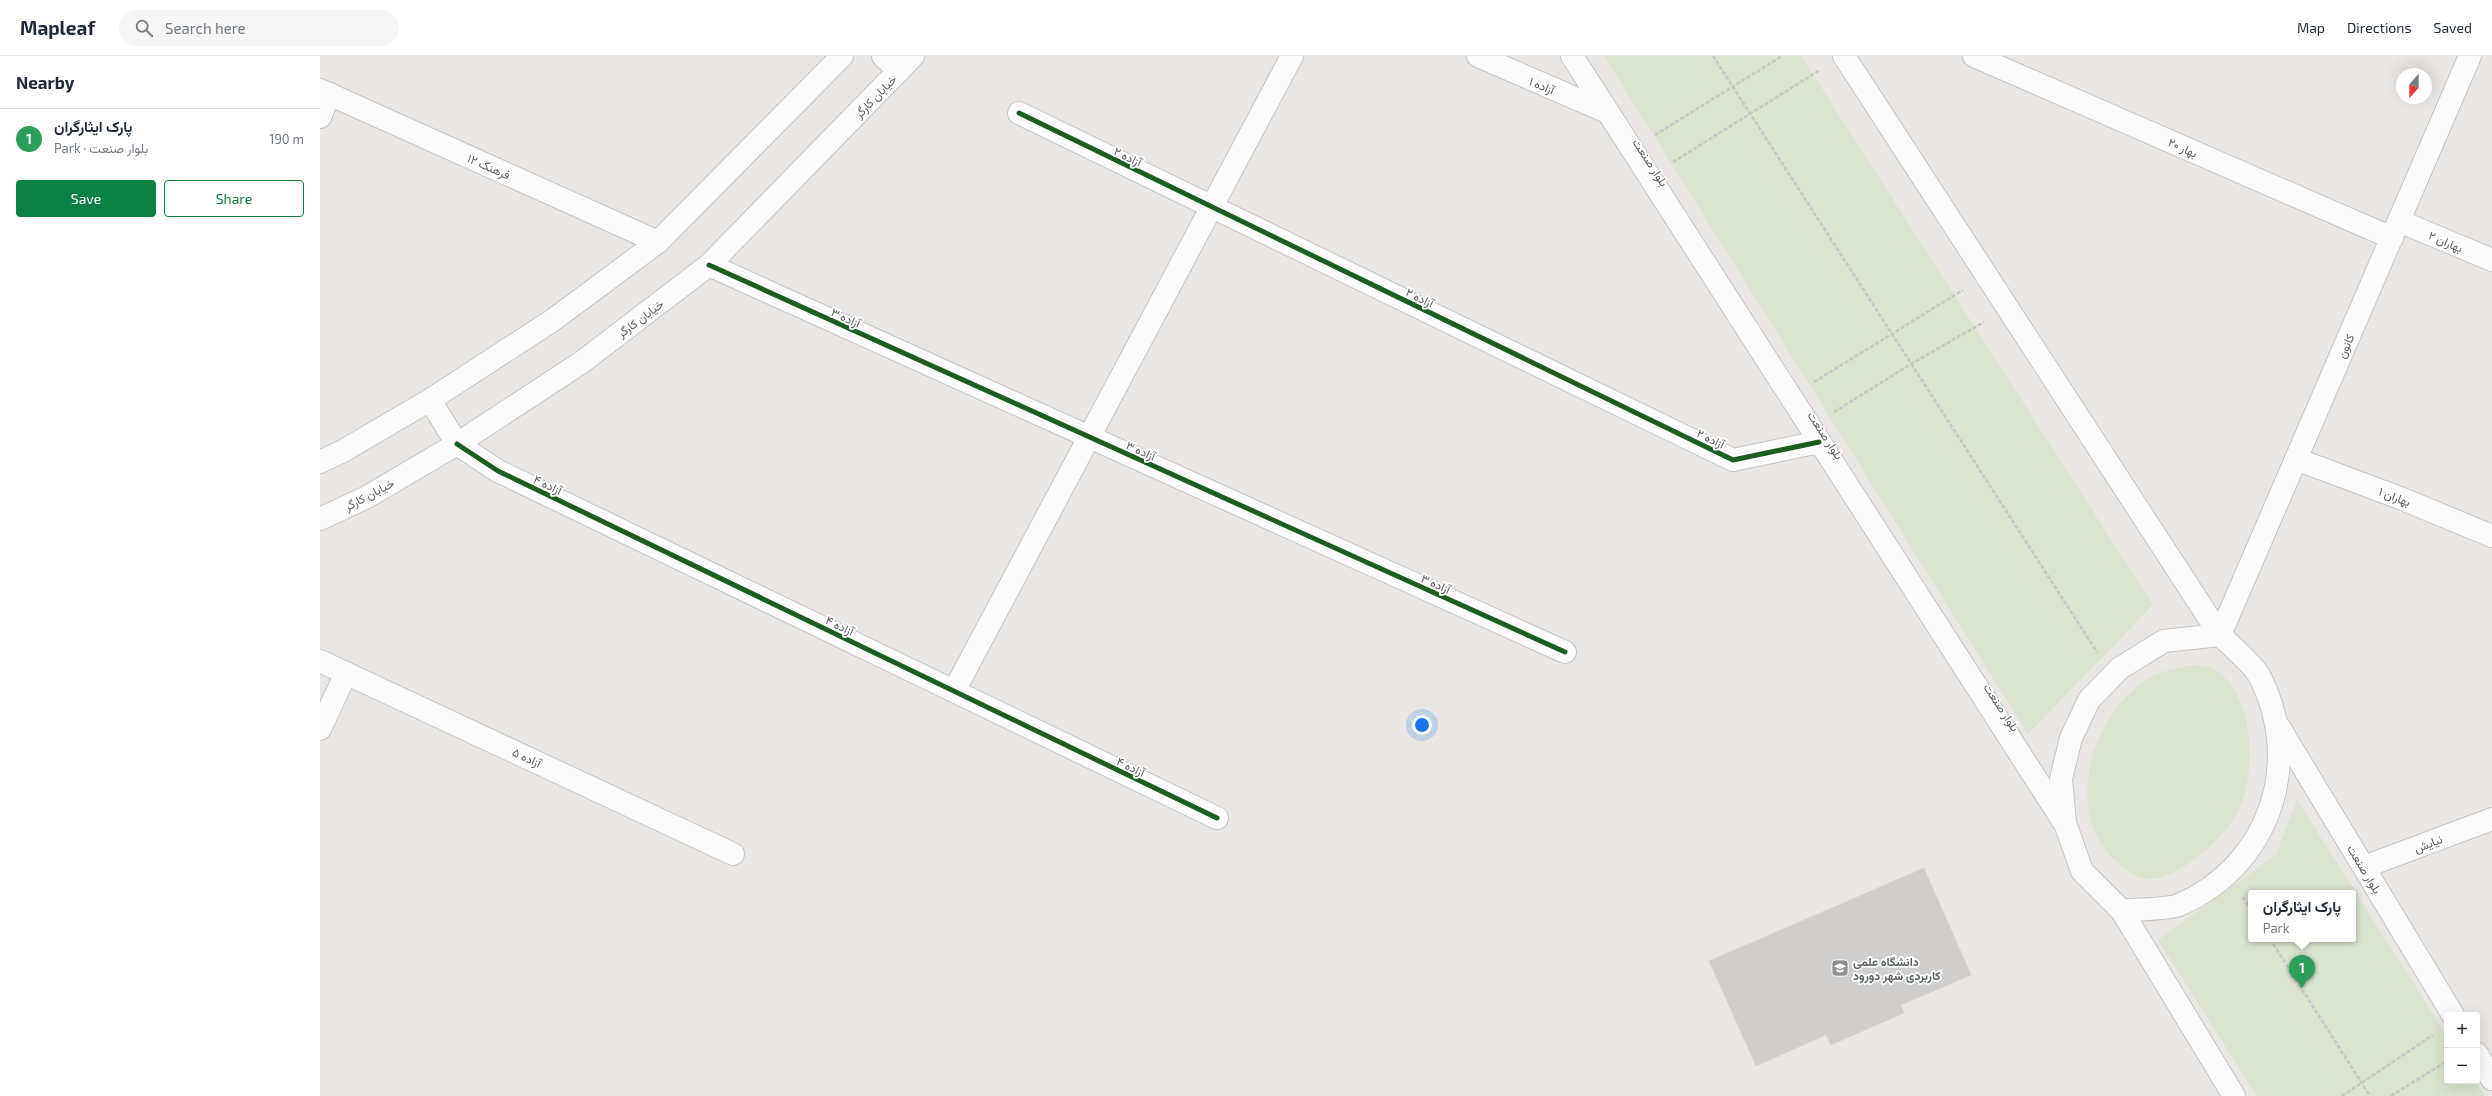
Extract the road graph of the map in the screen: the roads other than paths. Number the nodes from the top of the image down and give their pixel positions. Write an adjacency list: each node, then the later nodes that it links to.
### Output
1 (842, 56): 16 (street)
2 (883, 56): 9 (street)
3 (1292, 56): 14 (street)
4 (1478, 56): 11 (street, آزاده ۱)
5 (1572, 56): 11 (street, بلوار صنعت)
6 (1844, 56): 27 (street)
7 (1974, 56): 15 (street, بهار ۲۰)
8 (2470, 56): 15 (street, کانون)
9 (906, 64): 18 (street, خیابان کارگر)
10 (325, 92): 13 (street); 16 (street, فرهنگ ۱۲)
11 (1607, 112): 20 (street, بلوار صنعت)
12 (1019, 113): 14 (street, آزاده ۲)
13 (320, 117)
14 (1211, 207): 20 (street, آزاده ۲); 21 (street)
15 (2395, 230): 17 (street, بهاران ۲); 23 (street, کانون)
16 (658, 242): 19 (street)
17 (2492, 260)
18 (709, 266): 21 (street, آزاده ۳); 22 (street, خیابان کارگر)
19 (430, 400): 22 (street); 24 (street)
20 (1814, 435): 36 (street, بلوار صنعت)
21 (1088, 437): 28 (street, آزاده ۳); 31 (street)
22 (457, 444): 25 (street, خیابان کارگر); 31 (street, آزاده ۴)
23 (2296, 459): 26 (street, بهاران ۱); 27 (street, کانون)
24 (320, 462)
25 (320, 519)
26 (2492, 536)
27 (2220, 635): 32 (street); 36 (street)
28 (1565, 652)
29 (320, 661): 30 (street, آزاده ۵)
30 (346, 673): 33 (street); 37 (street, آزاده ۵)
31 (954, 691): 34 (street, آزاده ۴)
32 (2277, 723): 38 (street, بلوار صنعت); 39 (street)
33 (320, 729)
34 (1217, 818)
35 (2492, 819): 38 (street, نیایش)
36 (2065, 823): 39 (street)
37 (733, 854)
38 (2364, 867): 40 (street, بلوار صنعت)
39 (2122, 911): 43 (street)
40 (2451, 1012)
41 (2480, 1059): 42 (street)
42 (2492, 1078)
43 (2234, 1096)

